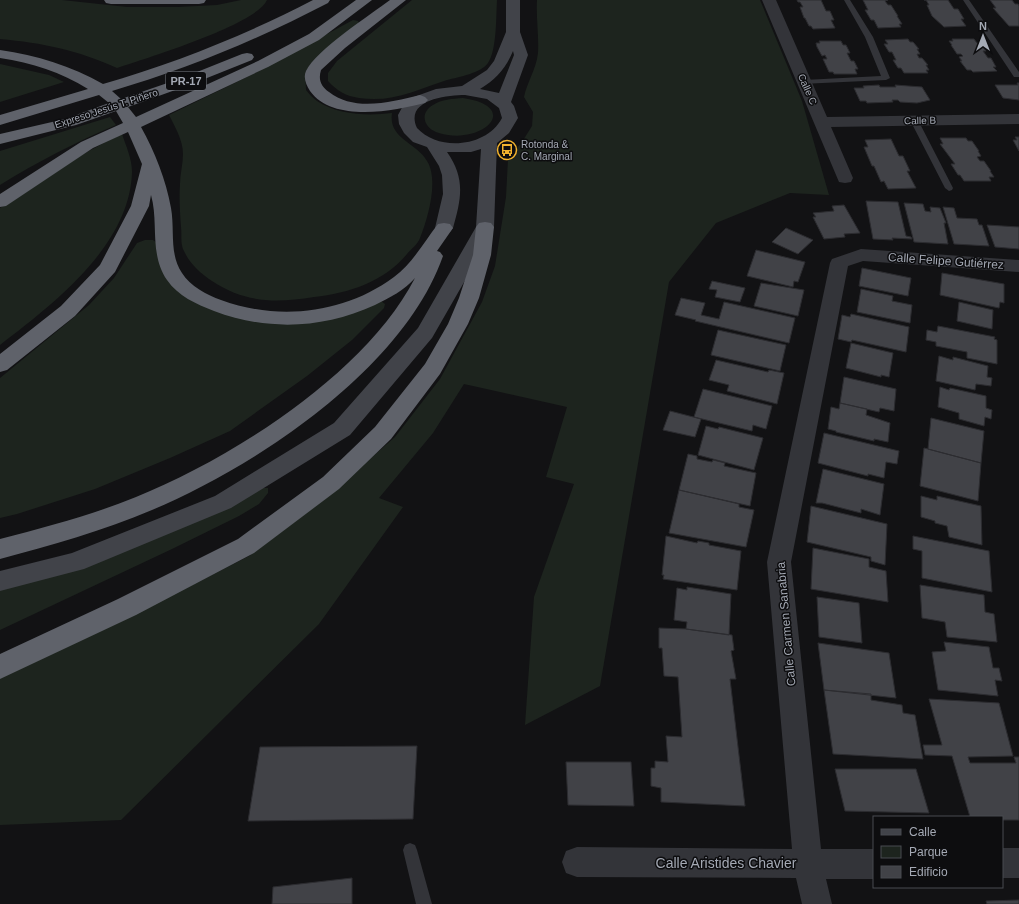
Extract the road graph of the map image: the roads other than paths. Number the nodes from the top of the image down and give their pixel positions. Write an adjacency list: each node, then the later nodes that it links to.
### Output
1 (111, 0): 2 (highway)
2 (199, 0)
3 (322, 0): 18 (highway, Expreso Jesús T. Piñero / PR-17)
4 (364, 0): 21 (highway, Expreso Jesús T. Piñero / PR-17); 27 (highway)
5 (399, 0): 15 (highway)
6 (513, 0): 10 (street)
7 (769, 0): 13 (street, Calle C)
8 (847, 0): 13 (lane)
9 (966, 0): 12 (lane)
10 (513, 32): 14 (street); 16 (street)
11 (0, 54): 24 (highway)
12 (1019, 75)
13 (804, 82): 20 (street, Calle C)
14 (465, 90): 15 (street); 16 (street)
15 (420, 100): 23 (street)
16 (503, 103): 22 (street)
17 (1019, 119): 19 (street, Calle B)
18 (0, 120)
19 (914, 120): 20 (street, Calle B); 26 (lane)
20 (822, 122): 25 (street, Calle C)
21 (0, 139)
22 (489, 142): 23 (street); 28 (street)
23 (434, 145): 29 (street)
24 (150, 161): 29 (highway); 32 (highway)
25 (845, 178)
26 (950, 188)
27 (0, 202)
28 (485, 227): 34 (street); 35 (highway)
29 (444, 228): 33 (highway)
30 (872, 256): 31 (street, Calle Felipe Gutiérrez); 40 (street, Calle Carmen Sanabria)
31 (1019, 266)
32 (0, 365)
33 (0, 549)
34 (0, 581)
35 (0, 667)
36 (410, 850): 42 (lane)
37 (577, 862): 40 (street, Calle Aristides Chavier)
38 (1003, 863): 39 (street)
39 (1019, 863)
40 (808, 864): 41 (street, Calle Aristides Chavier); 43 (street, Calle Carmen Sanabria)
41 (873, 864)
42 (424, 904)
43 (817, 904)

